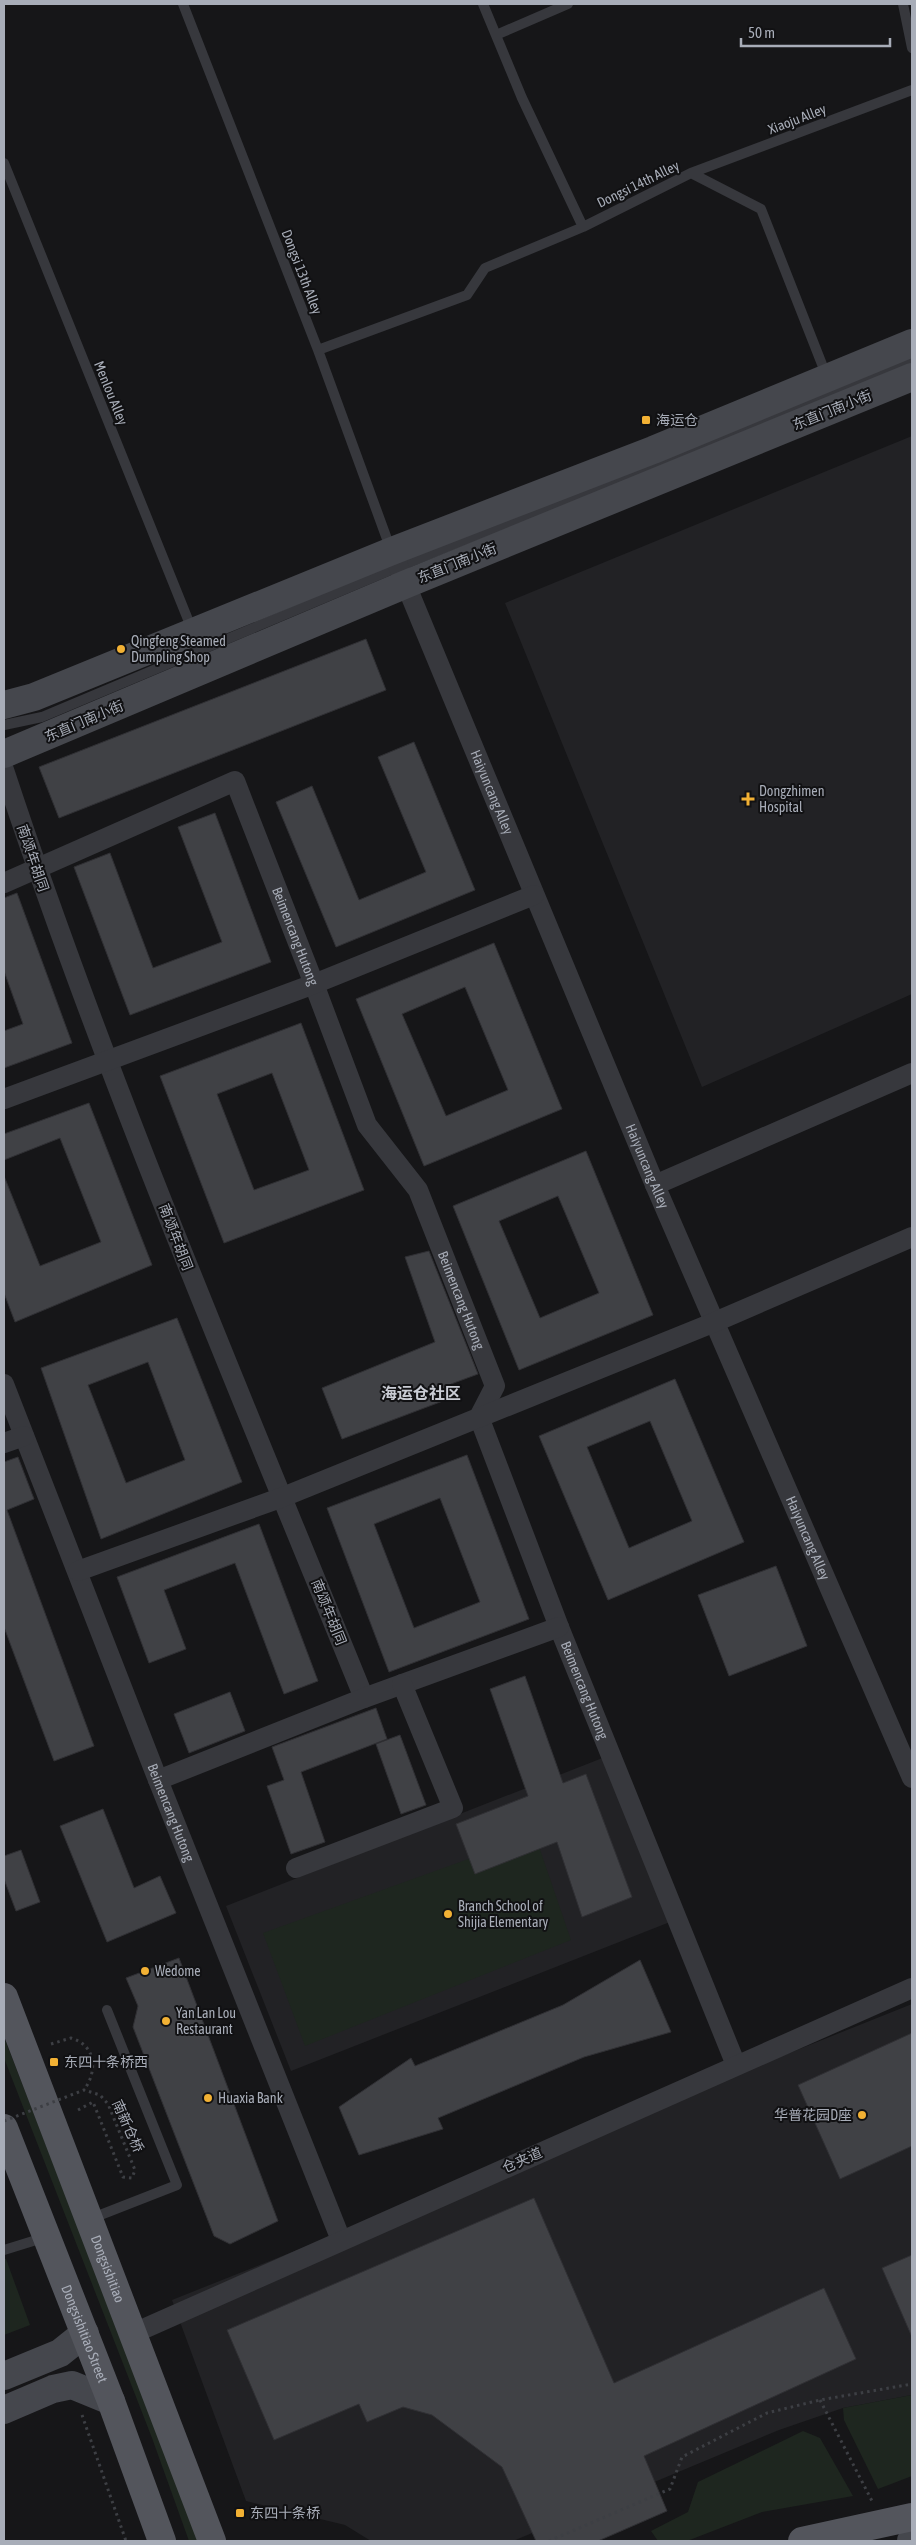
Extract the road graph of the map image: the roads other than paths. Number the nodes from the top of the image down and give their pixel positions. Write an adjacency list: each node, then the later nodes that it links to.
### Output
1 (183, 4): 12 (lane, Dongsi 13th Alley)
2 (483, 4): 5 (lane)
3 (568, 4): 5 (lane)
4 (903, 4): 6 (lane)
5 (496, 35): 10 (lane)
6 (912, 48)
7 (912, 90): 9 (lane, Xiaoju Alley)
8 (4, 163): 17 (lane, Menlou Alley)
9 (691, 174): 10 (lane, Dongsi 14th Alley); 15 (lane, Dongsi 14th Alley)
10 (583, 227): 12 (lane, Dongsi 14th Alley)
11 (912, 343): 15 (main road, 东直门南小街)
12 (318, 350): 16 (lane, Dongsi 13th Alley)
13 (912, 361): 16 (lane)
14 (912, 377): 16 (main road, 东直门南小街)
15 (827, 378): 16 (main road, 东直门南小街)
16 (398, 568): 17 (main road, 东直门南小街); 19 (lane); 20 (main road, 东直门南小街); 24 (street, Haiyuncang Alley)
17 (194, 633): 18 (main road, 东直门南小街)
18 (4, 705)
19 (4, 725)
20 (4, 754)
21 (4, 770): 22 (street, 南颂年胡同)
22 (37, 869): 23 (street, Beimencang Hutong); 25 (street, Beimencang Hutong); 26 (street, 南颂年胡同)
23 (4, 883)
24 (534, 895): 25 (street); 29 (street, Haiyuncang Alley)
25 (314, 984): 26 (street); 33 (street, Beimencang Hutong)
26 (107, 1060): 28 (street); 36 (street, 南颂年胡同)
27 (912, 1073): 29 (street)
28 (4, 1099)
29 (655, 1185): 31 (street, Haiyuncang Alley)
30 (912, 1237): 31 (street)
31 (715, 1322): 33 (street); 41 (street, Haiyuncang Alley)
32 (4, 1384): 34 (street, Beimencang Hutong)
33 (479, 1416): 36 (street); 38 (street, Beimencang Hutong)
34 (24, 1436): 35 (street); 37 (street, Beimencang Hutong)
35 (4, 1444)
36 (282, 1497): 37 (street); 40 (street, 南颂年胡同)
37 (78, 1571): 42 (street, Beimencang Hutong)
38 (559, 1627): 39 (street); 47 (street, Beimencang Hutong)
39 (402, 1684): 40 (street); 43 (street)
40 (364, 1698): 42 (street)
41 (912, 1778)
42 (158, 1780): 51 (street, Beimencang Hutong)
43 (296, 1868)
44 (912, 1988): 47 (street, 仓夹道)
45 (4, 1997): 49 (main road, Dongsishitiao)
46 (107, 2010): 49 (lane)
47 (736, 2065): 51 (street, 仓夹道)
48 (4, 2128): 50 (main road, Dongsishitiao Street)
49 (89, 2220): 54 (main road, Dongsishitiao)
50 (47, 2237): 52 (lane); 53 (main road, Dongsishitiao Street)
51 (341, 2240): 54 (street, 仓夹道)
52 (4, 2250)
53 (85, 2333): 55 (main road); 56 (main road, Dongsishitiao Street)
54 (132, 2334): 60 (main road, Dongsishitiao)
55 (4, 2376)
56 (111, 2401): 57 (main road); 59 (main road, Dongsishitiao Street)
57 (4, 2410)
58 (912, 2517): 61 (main road)
59 (162, 2541)
60 (212, 2541)
61 (802, 2541)

